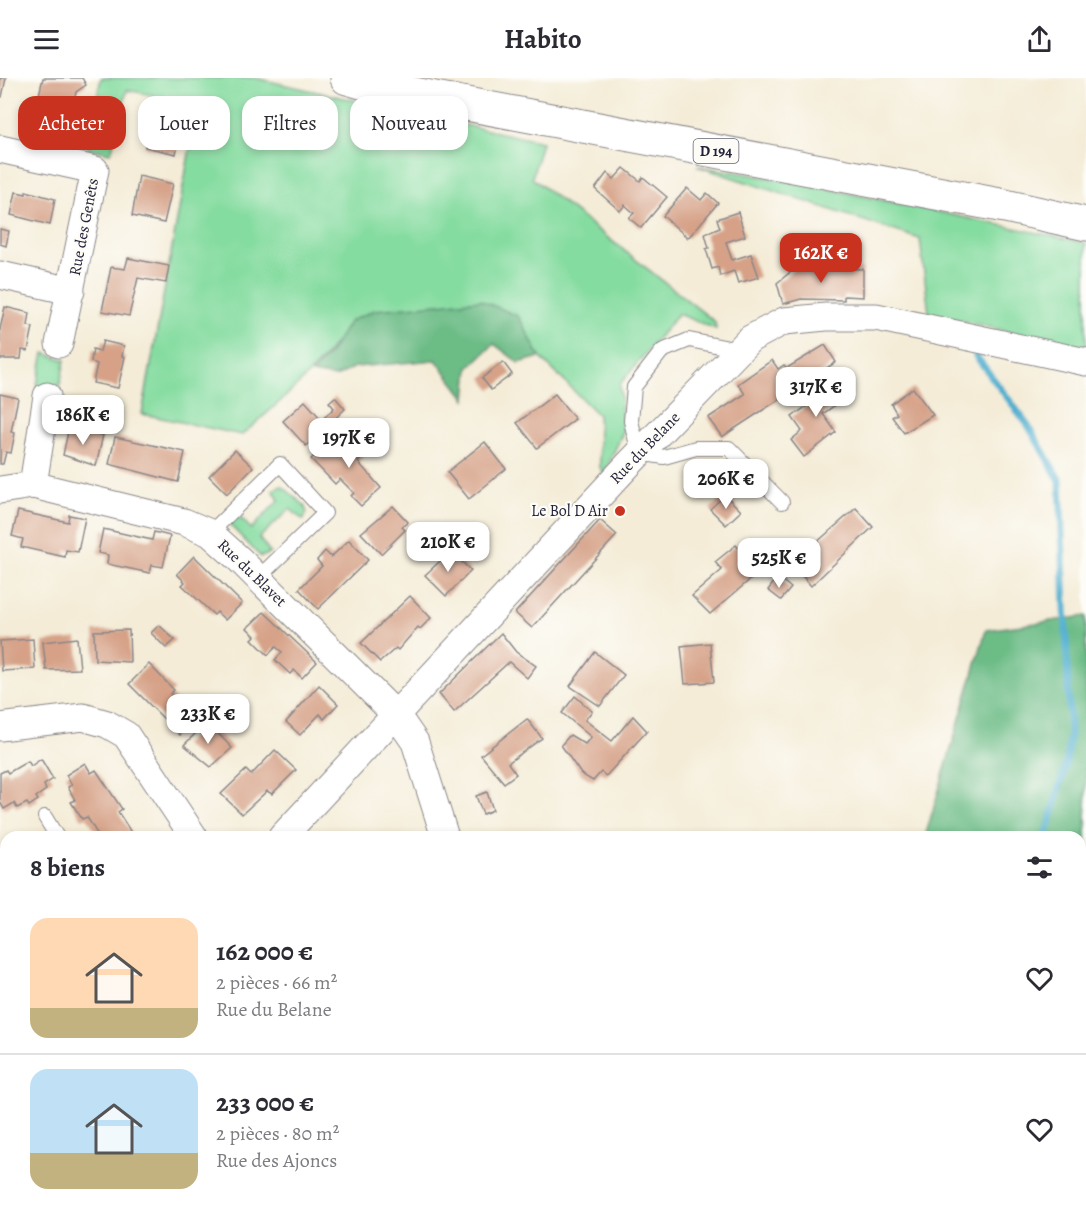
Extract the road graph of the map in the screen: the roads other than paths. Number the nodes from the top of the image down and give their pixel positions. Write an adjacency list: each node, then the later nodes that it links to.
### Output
1 (347, 78): 5 (main road, D 194)
2 (399, 78): 4 (main road, D 194)
3 (0, 149): 7 (street, Rue des Genêts)
4 (1086, 201)
5 (1086, 224)
6 (0, 275): 7 (street)
7 (71, 291): 8 (street, Rue des Genêts)
8 (59, 344)
9 (739, 350): 10 (street, Rue du Belane); 12 (street, Rue du Belane); 12 (lane)
10 (1086, 362)
11 (47, 396): 13 (street)
12 (639, 453): 15 (lane); 18 (street, Rue du Belane)
13 (33, 485): 14 (street, Rue du Blavet); 16 (street, Rue du Blavet)
14 (0, 490)
15 (782, 502)
16 (210, 533): 17 (street, Rue du Blavet); 17 (lane)
17 (258, 578): 18 (street, Rue du Blavet)
18 (397, 716): 23 (street, Rue du Belane); 24 (street, Rue du Blavet)
19 (0, 727): 22 (street)
20 (45, 817): 21 (lane)
21 (53, 831)
22 (190, 831)
23 (288, 831)
24 (443, 831)

